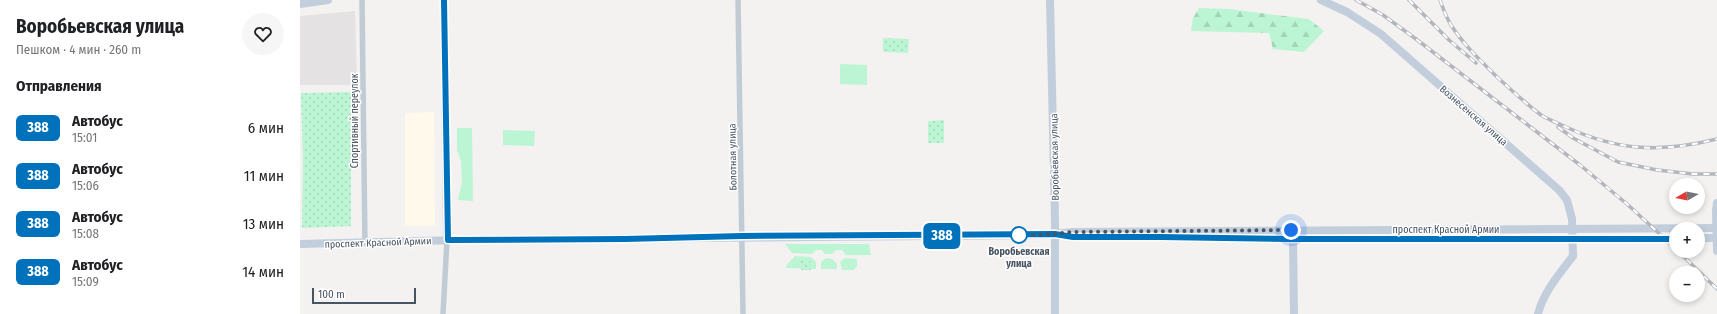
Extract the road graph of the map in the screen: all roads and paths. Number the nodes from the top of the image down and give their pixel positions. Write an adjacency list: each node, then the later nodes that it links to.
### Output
1 (328, 0): 7 (main road)
2 (362, 0): 17 (street, Спортивный переулок)
3 (444, 0): 16 (main road)
4 (738, 0): 11 (street, Болотная улица)
5 (1050, 0): 10 (main road, Воробьёвская улица)
6 (1321, 0): 24 (main road, Вознесенская улица, bridge)
7 (300, 4)
8 (1717, 207): 19 (main road, bridge)
9 (1717, 228): 10 (main road, проспект Красной Армии)
10 (1055, 234): 11 (main road, проспект Красной Армии); 14 (main road, проспект Красной Армии); 22 (main road, Воробьёвская улица)
11 (742, 236): 16 (main road, проспект Красной Армии); 21 (street, Болотная улица)
12 (1705, 238): 13 (main road)
13 (1717, 238)
14 (1293, 239): 15 (main road, проспект Красной Армии); 23 (main road)
15 (1669, 239)
16 (448, 240): 17 (main road, проспект Красной Армии); 20 (street)
17 (365, 243): 18 (main road, проспект Красной Армии)
18 (300, 244)
19 (1717, 252)
20 (443, 314)
21 (743, 314)
22 (1054, 314)
23 (1294, 314)
24 (1538, 314)

